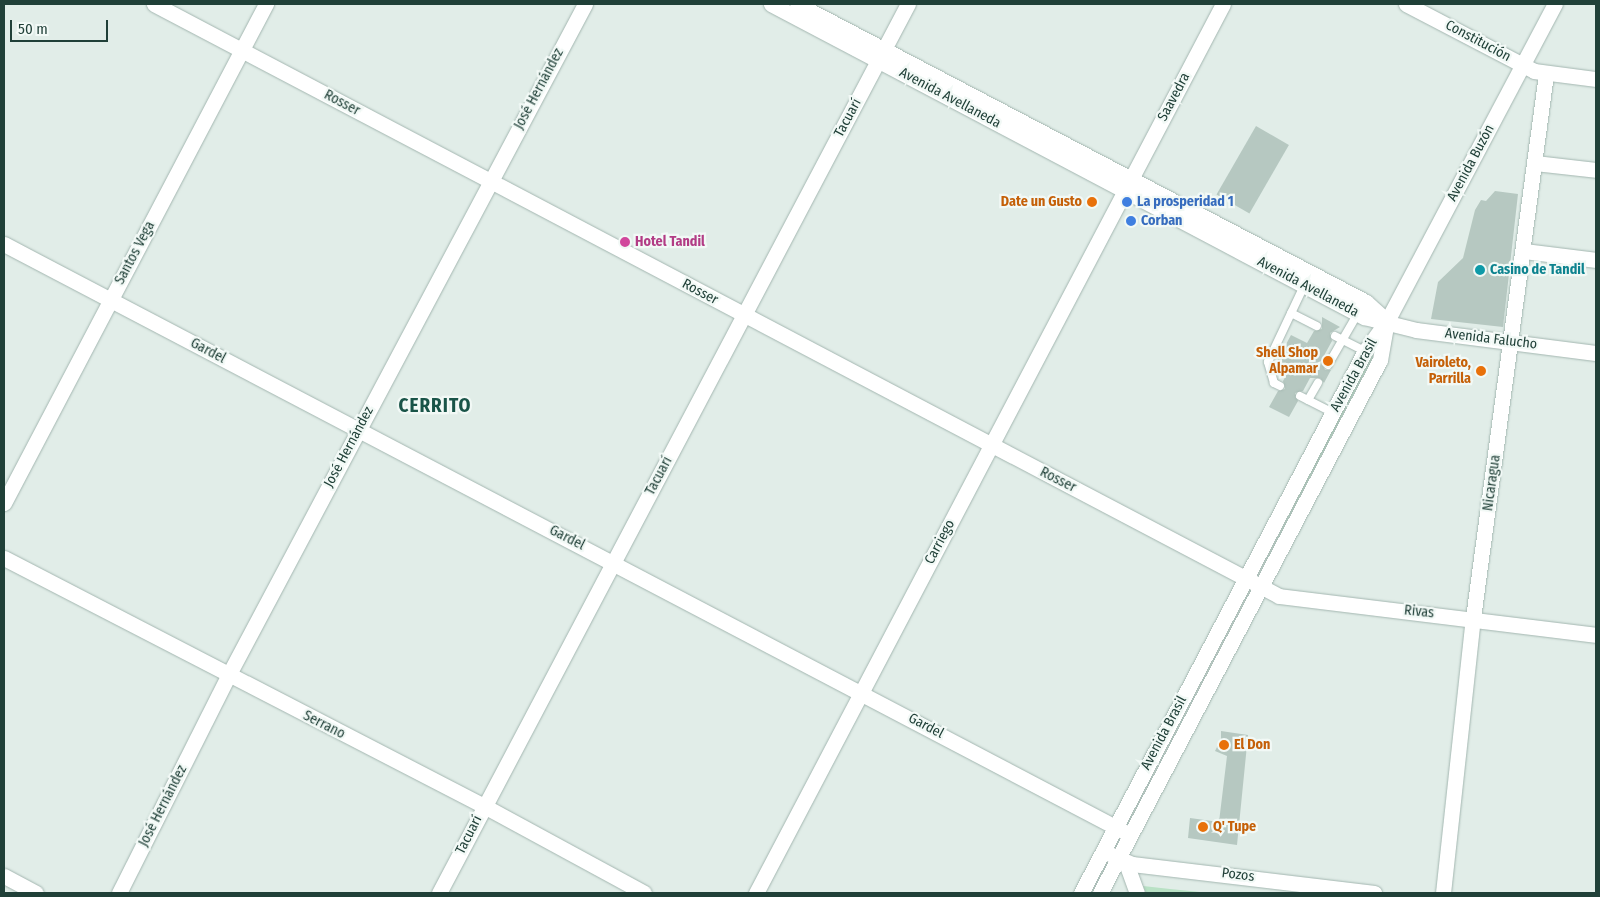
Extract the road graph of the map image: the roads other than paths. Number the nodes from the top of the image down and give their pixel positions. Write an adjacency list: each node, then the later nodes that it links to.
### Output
1 (154, 4): 10 (street, Rosser)
2 (266, 4): 10 (street, Santos Vega)
3 (585, 4): 17 (street, José Hernández)
4 (771, 4): 11 (street, Avenida Avellaneda)
5 (797, 4): 11 (street, Avenida Avellaneda)
6 (908, 4): 11 (street, Tacuarí)
7 (1223, 4): 18 (street, Saavedra)
8 (1406, 4): 12 (street, Constitución)
9 (1554, 4): 12 (street, Avenida Buzón)
10 (242, 50): 17 (street, Rosser); 23 (street, Santos Vega)
11 (881, 55): 18 (street, Avenida Avellaneda); 26 (street, Tacuarí)
12 (1523, 65): 13 (street, Constitución); 27 (street, Avenida Buzón)
13 (1546, 74): 14 (street, Constitución); 15 (street, Nicaragua)
14 (1596, 79)
15 (1535, 163): 16 (street); 20 (street, Nicaragua)
16 (1596, 170)
17 (489, 180): 26 (street, Rosser); 39 (street, José Hernández)
18 (1128, 185): 22 (street, Avenida Avellaneda); 27 (street, Avenida Avellaneda); 40 (street, Carriego)
19 (4, 244): 23 (street, Gardel)
20 (1524, 251): 21 (street); 30 (street, Nicaragua)
21 (1596, 260)
22 (1304, 286): 24 (lane); 25 (street, Avenida Avellaneda)
23 (111, 300): 39 (street, Gardel); 41 (street, Santos Vega)
24 (1291, 313): 28 (lane); 35 (lane)
25 (1358, 313): 27 (street, Avenida Avellaneda); 29 (lane)
26 (744, 315): 40 (street, Rosser); 43 (street, Tacuarí)
27 (1387, 321): 30 (street, Avenida Falucho); 31 (street, Avenida Brasil); 45 (street, Avenida Brasil)
28 (1317, 326)
29 (1338, 337): 31 (lane); 33 (lane)
30 (1512, 342): 32 (street, Avenida Falucho); 46 (street, Nicaragua)
31 (1365, 352): 38 (street, Avenida Brasil)
32 (1596, 353)
33 (1328, 365)
34 (1318, 383): 37 (lane)
35 (1280, 386)
36 (1300, 396): 37 (lane)
37 (1308, 400): 38 (lane)
38 (1333, 413): 44 (street, Avenida Brasil)
39 (357, 430): 43 (street, Gardel); 48 (street, José Hernández)
40 (991, 445): 44 (street, Rosser); 49 (street, Carriego)
41 (4, 503)
42 (4, 558): 48 (street, Serrano)
43 (613, 562): 49 (street, Gardel); 50 (street, Tacuarí)
44 (1247, 578): 45 (street, Rivas); 51 (street, Avenida Brasil)
45 (1262, 586): 46 (street, Rivas); 52 (street, Avenida Brasil)
46 (1473, 618): 47 (street, Rivas); 65 (street, Nicaragua)
47 (1596, 635)
48 (228, 676): 50 (street, Serrano); 57 (street, José Hernández)
49 (861, 692): 51 (street, Gardel); 60 (street, Carriego)
50 (484, 806): 58 (street, Tacuarí); 59 (street, Serrano)
51 (1115, 826): 52 (street, Gardel); 53 (street, Avenida Brasil)
52 (1130, 834): 54 (street, Avenida Brasil)
53 (1103, 851): 54 (street, Pozos); 61 (street, Avenida Brasil)
54 (1122, 861): 62 (street, Avenida Brasil); 63 (street); 64 (street, Pozos)
55 (4, 876): 56 (street)
56 (36, 893)
57 (119, 893)
58 (439, 893)
59 (644, 893)
60 (756, 893)
61 (1081, 893)
62 (1100, 893)
63 (1137, 893)
64 (1374, 893)
65 (1443, 893)

